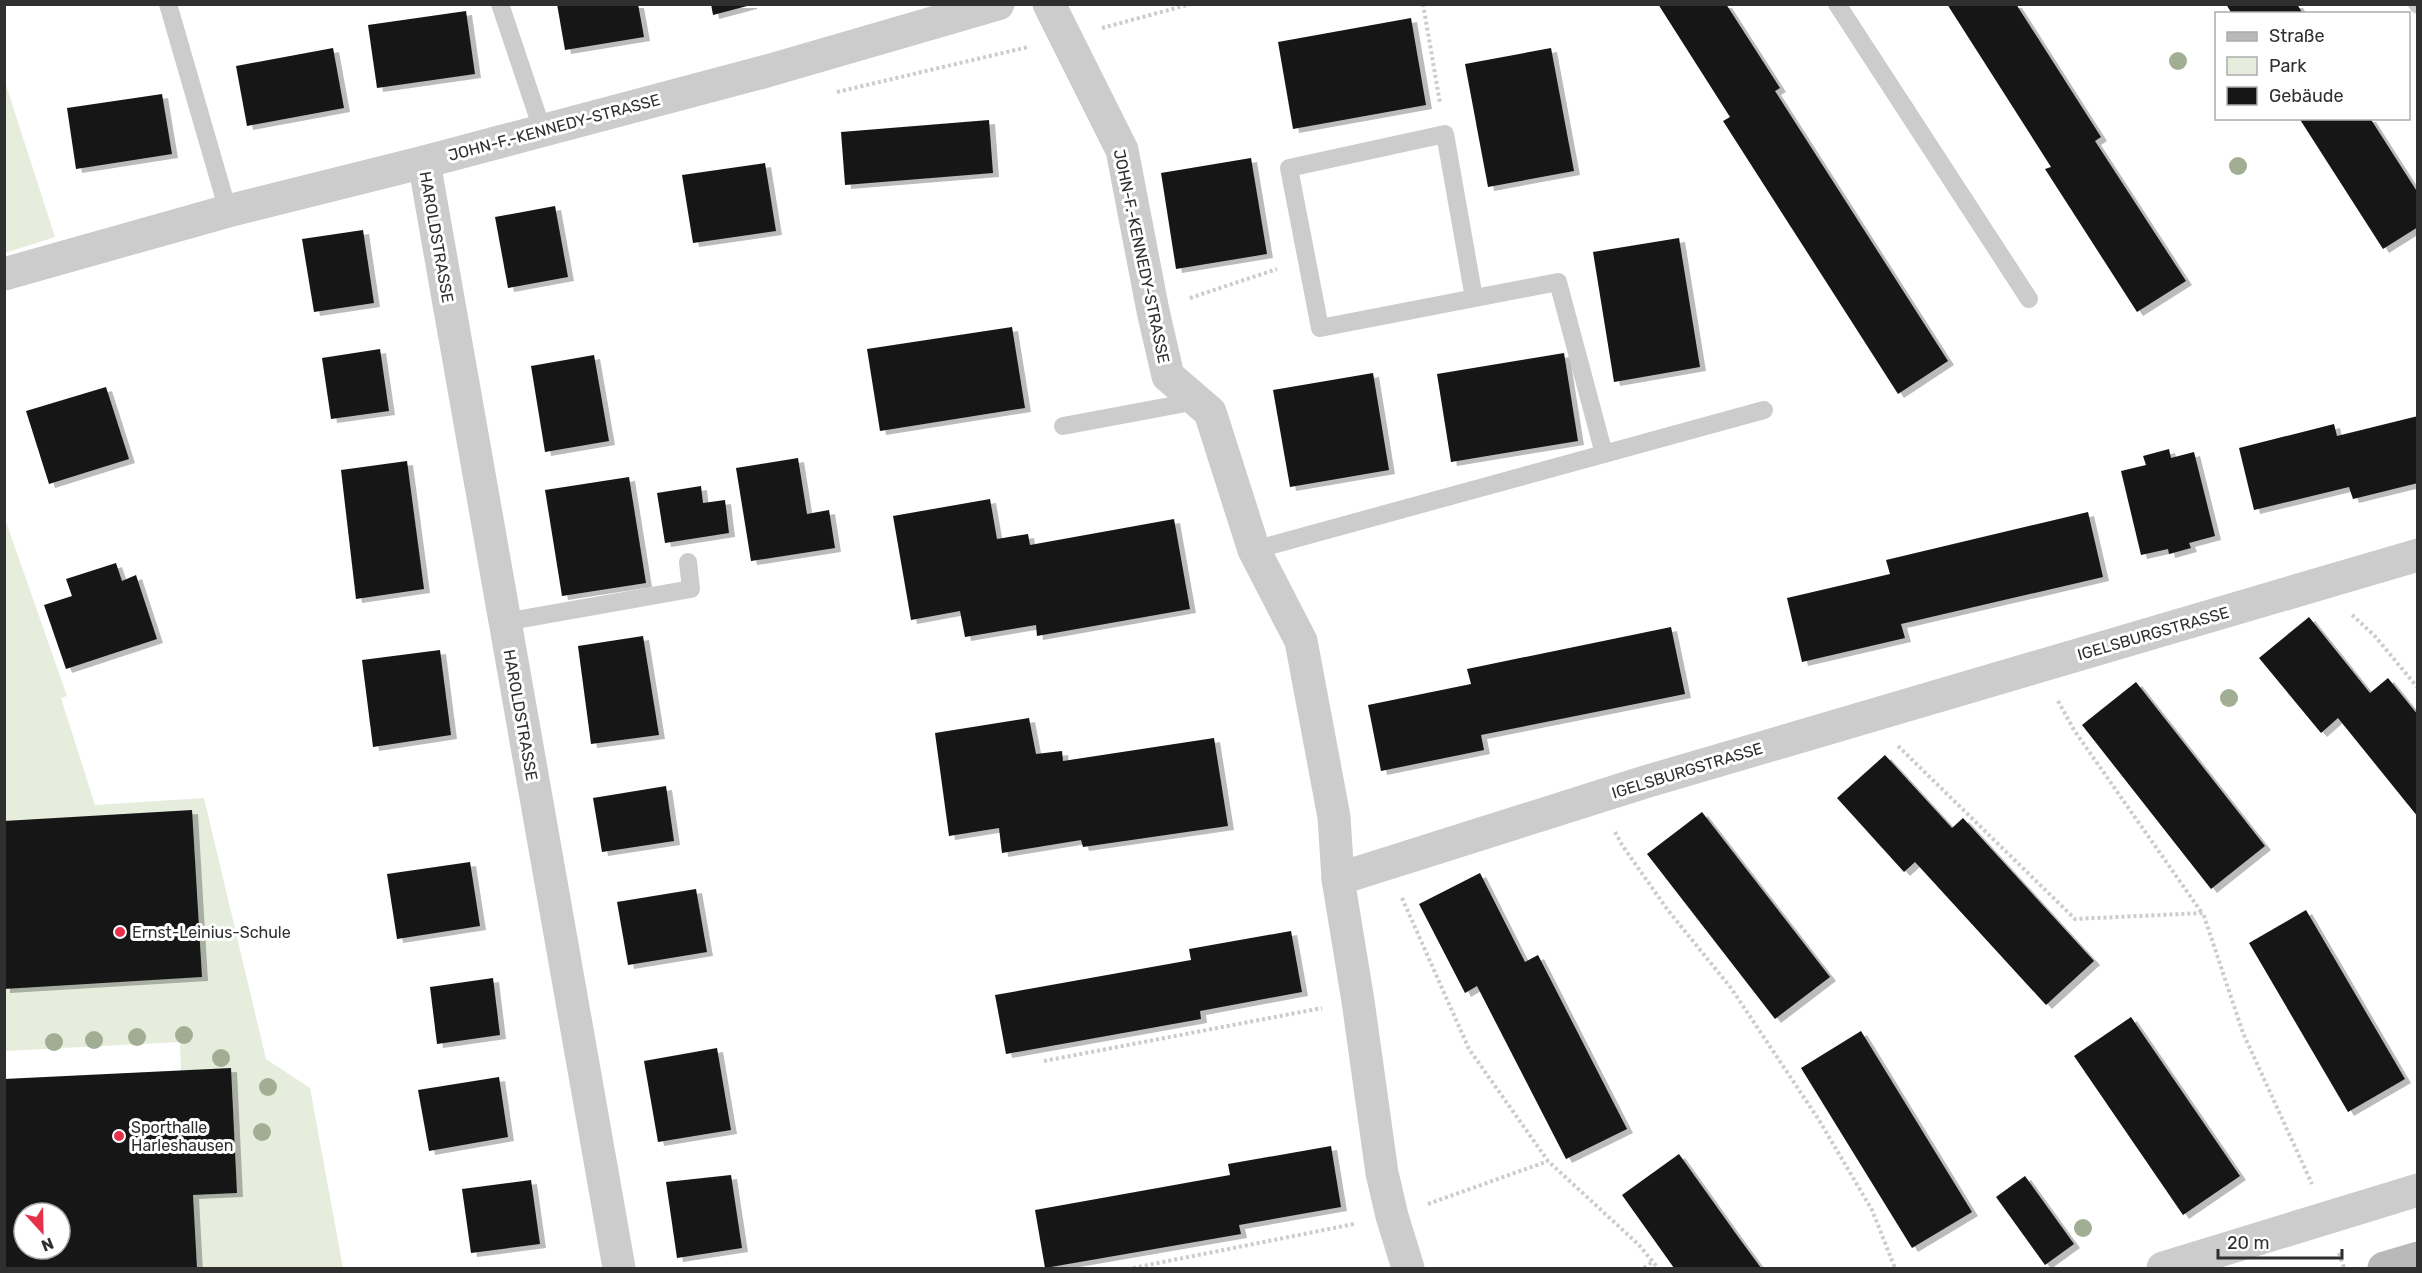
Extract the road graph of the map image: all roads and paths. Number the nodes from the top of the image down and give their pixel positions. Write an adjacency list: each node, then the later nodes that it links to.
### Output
1 (168, 4): 13 (lane)
2 (500, 4): 10 (lane)
3 (998, 4): 10 (street, JOHN-F.-KENNEDY-STRASSE)
4 (1049, 4): 8 (street, JOHN-F.-KENNEDY-STRASSE)
5 (1191, 4): 8 (path)
6 (1423, 4): 11 (path)
7 (1837, 4): 17 (lane)
8 (1066, 38): 9 (path); 18 (street, JOHN-F.-KENNEDY-STRASSE)
9 (829, 90)
10 (542, 129): 12 (street, JOHN-F.-KENNEDY-STRASSE)
11 (1445, 134): 14 (lane); 16 (lane)
12 (424, 162): 13 (street, JOHN-F.-KENNEDY-STRASSE); 27 (street, HAROLDSTRASSE)
13 (228, 211): 15 (street, JOHN-F.-KENNEDY-STRASSE)
14 (1307, 260): 16 (lane); 18 (path)
15 (4, 274)
16 (1474, 298): 22 (lane)
17 (2029, 299)
18 (1153, 310): 19 (street, JOHN-F.-KENNEDY-STRASSE)
19 (1197, 401): 21 (lane); 23 (street, JOHN-F.-KENNEDY-STRASSE)
20 (1764, 410): 22 (lane)
21 (1063, 426)
22 (1604, 453): 23 (lane)
23 (1254, 550): 33 (street, JOHN-F.-KENNEDY-STRASSE)
24 (2418, 555): 26 (street, IGELSBURGSTRASSE)
25 (688, 562): 27 (lane)
26 (2319, 584): 28 (street, IGELSBURGSTRASSE); 29 (path)
27 (505, 622): 43 (street, HAROLDSTRASSE)
28 (2039, 666): 30 (street, IGELSBURGSTRASSE); 34 (path)
29 (2418, 688)
30 (1868, 716): 31 (street, IGELSBURGSTRASSE); 34 (path)
31 (1597, 797): 32 (street, IGELSBURGSTRASSE); 48 (path)
32 (1387, 864): 33 (street, IGELSBURGSTRASSE); 37 (path)
33 (1338, 879): 35 (street)
34 (2203, 914): 40 (path)
35 (1358, 1001): 36 (path); 39 (street)
36 (1044, 1061)
37 (1548, 1161): 39 (path); 42 (path)
38 (2418, 1190): 40 (street)
39 (1392, 1216): 44 (path); 45 (street)
40 (2327, 1218): 49 (street)
41 (2418, 1258): 50 (street)
42 (1653, 1262): 46 (path); 47 (path)
43 (619, 1269)
44 (1133, 1269)
45 (1408, 1269)
46 (1644, 1269)
47 (1658, 1269)
48 (1895, 1269)
49 (2163, 1269)
50 (2384, 1269)

